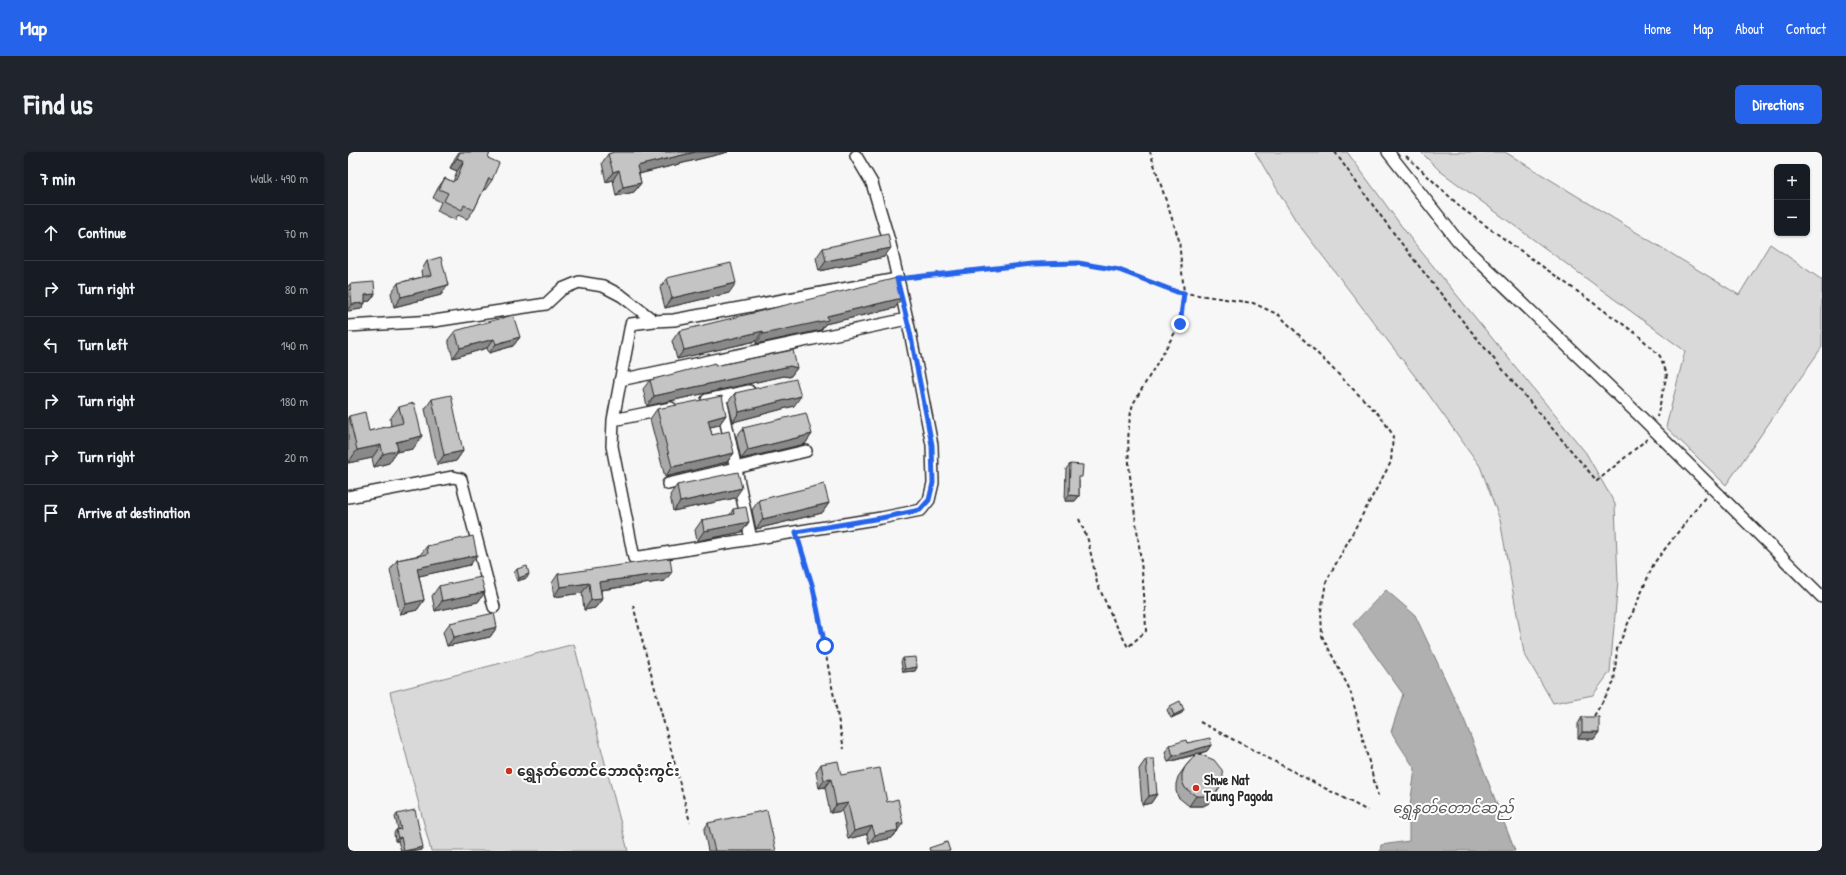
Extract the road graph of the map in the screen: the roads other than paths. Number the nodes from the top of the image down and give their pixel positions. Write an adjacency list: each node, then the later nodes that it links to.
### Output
1 (1388, 152): 18 (street)
2 (856, 156): 3 (street)
3 (897, 279): 4 (street); 5 (street)
4 (907, 319): 7 (street); 17 (street)
5 (654, 321): 6 (street); 7 (street)
6 (348, 326)
7 (620, 380): 12 (street)
8 (763, 388): 9 (street)
9 (720, 397): 10 (street); 14 (street)
10 (697, 402)
11 (682, 406): 12 (street)
12 (613, 420): 17 (street)
13 (806, 451): 14 (street)
14 (736, 468): 15 (street); 17 (street)
15 (668, 484)
16 (348, 497): 19 (street)
17 (751, 539)
18 (1822, 597)
19 (494, 607)

